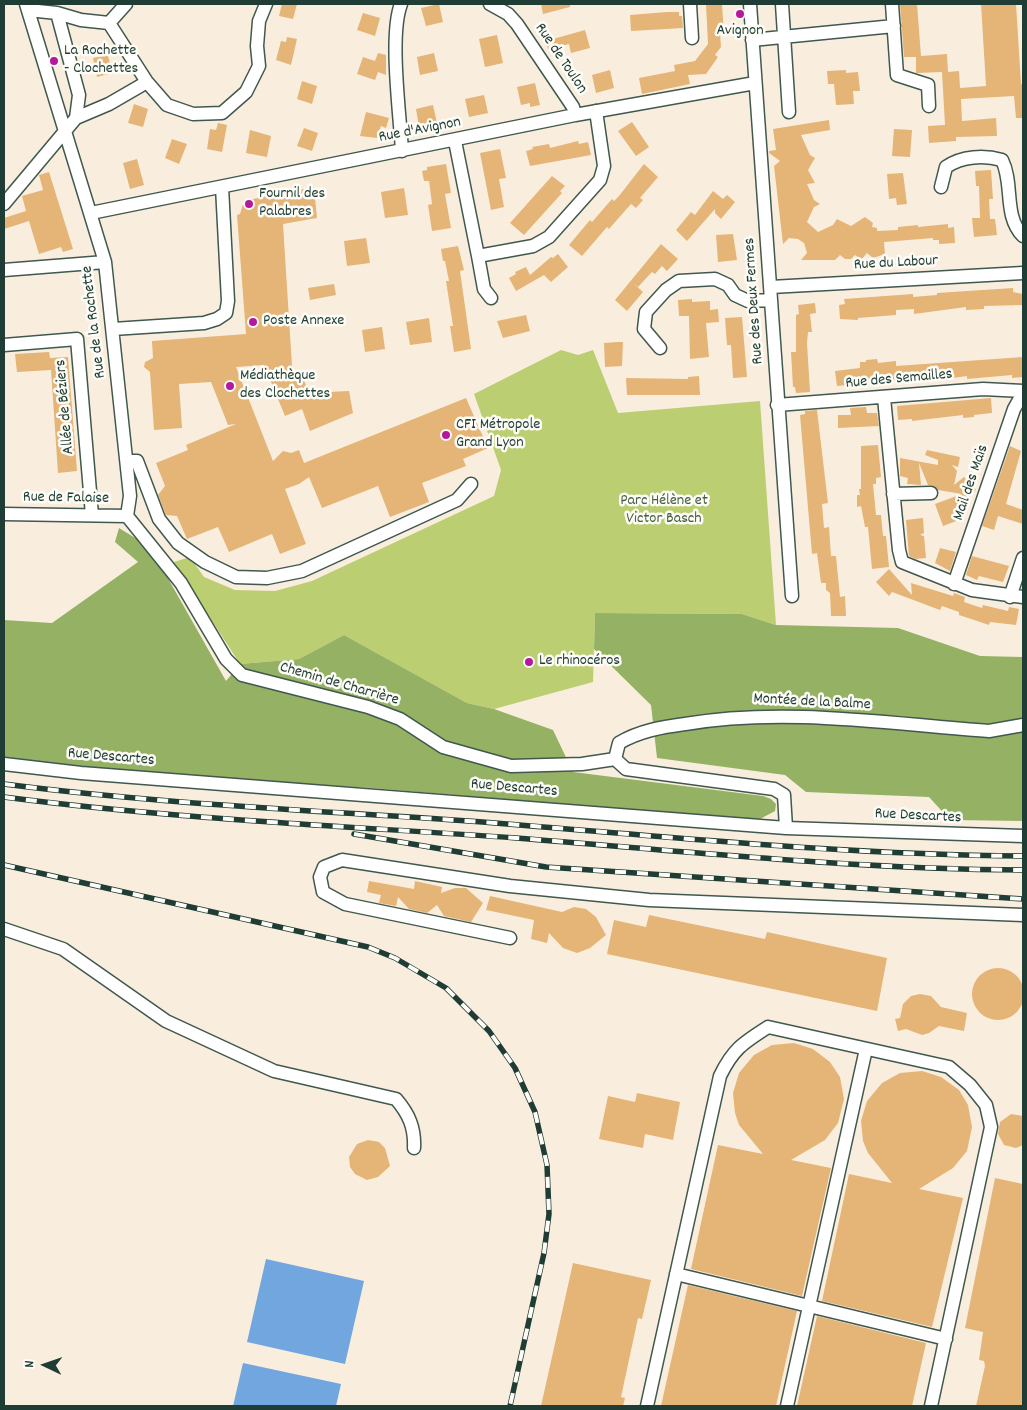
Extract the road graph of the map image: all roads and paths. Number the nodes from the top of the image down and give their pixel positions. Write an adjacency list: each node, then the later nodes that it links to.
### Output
1 (126, 4): 12 (street)
2 (266, 4): 17 (street)
3 (401, 4): 26 (street)
4 (490, 4): 10 (street, Rue de Toulon)
5 (690, 4): 15 (street)
6 (750, 4): 16 (street, Rue des Deux Fermes)
7 (782, 4): 14 (street)
8 (892, 4): 13 (street)
9 (27, 7): 11 (street, Rue de la Rochette); 24 (street, Rue de la Rochette)
10 (511, 9): 22 (street, Rue de Toulon)
11 (57, 13): 12 (street, Rue de la Rochette); 23 (street)
12 (109, 24): 17 (street)
13 (894, 26): 14 (street); 19 (street)
14 (784, 36): 16 (street); 21 (street)
15 (692, 38)
16 (752, 40): 18 (street, Rue des Deux Fermes)
17 (147, 82): 23 (street)
18 (755, 83): 20 (street, Rue d'Avignon); 36 (street, Rue des Deux Fermes)
19 (929, 106)
20 (596, 112): 22 (street, Rue d'Avignon); 32 (street)
21 (789, 112)
22 (575, 115): 25 (street, Rue d'Avignon)
23 (76, 118): 24 (street)
24 (65, 128): 29 (street); 30 (street, Rue de la Rochette)
25 (455, 141): 26 (street, Rue d'Avignon); 32 (street)
26 (402, 151): 27 (street, Rue d'Avignon)
27 (222, 187): 30 (street, Rue d'Avignon); 38 (street)
28 (941, 187): 31 (street)
29 (4, 204)
30 (91, 213): 33 (street, Rue de la Rochette)
31 (1023, 236)
32 (478, 256): 37 (street)
33 (105, 262): 34 (street); 38 (street, Rue de la Rochette)
34 (4, 270)
35 (1023, 273): 36 (street, Rue du Labour)
36 (771, 294): 40 (street, Rue du Labour); 43 (street, Rue des Deux Fermes)
37 (491, 298)
38 (113, 329): 44 (street, Rue de la Rochette)
39 (4, 345): 49 (street, Allée de Béziers)
40 (660, 348)
41 (1023, 392): 42 (street, Rue des Semailles); 52 (street, Mail des Maïs)
42 (884, 398): 43 (street, Rue des Semailles); 47 (street)
43 (777, 405): 53 (street, Rue des Deux Fermes)
44 (126, 461): 45 (street); 50 (street, Rue de la Rochette)
45 (471, 484)
46 (931, 493): 47 (street)
47 (893, 494): 52 (street)
48 (4, 514): 49 (street, Rue de Falaise)
49 (92, 515): 50 (street, Rue de Falaise)
50 (127, 516): 57 (street, Chemin de Charrière)
51 (1023, 558): 54 (street)
52 (954, 584): 54 (street)
53 (792, 596)
54 (1010, 597): 55 (street)
55 (1023, 597)
56 (1023, 725): 57 (street, Montée de la Balme)
57 (615, 759): 59 (street)
58 (4, 764): 59 (street, Rue Descartes)
59 (786, 828): 60 (street, Rue Descartes)
60 (1023, 836)
61 (1023, 915): 63 (street)
62 (4, 929): 65 (street)
63 (510, 938)
64 (866, 1049): 66 (street); 67 (street); 68 (street)
65 (414, 1148)
66 (676, 1274): 67 (street); 69 (street)
67 (809, 1306): 68 (street); 70 (street)
68 (946, 1339): 71 (street)
69 (647, 1406)
70 (787, 1406)
71 (931, 1406)

